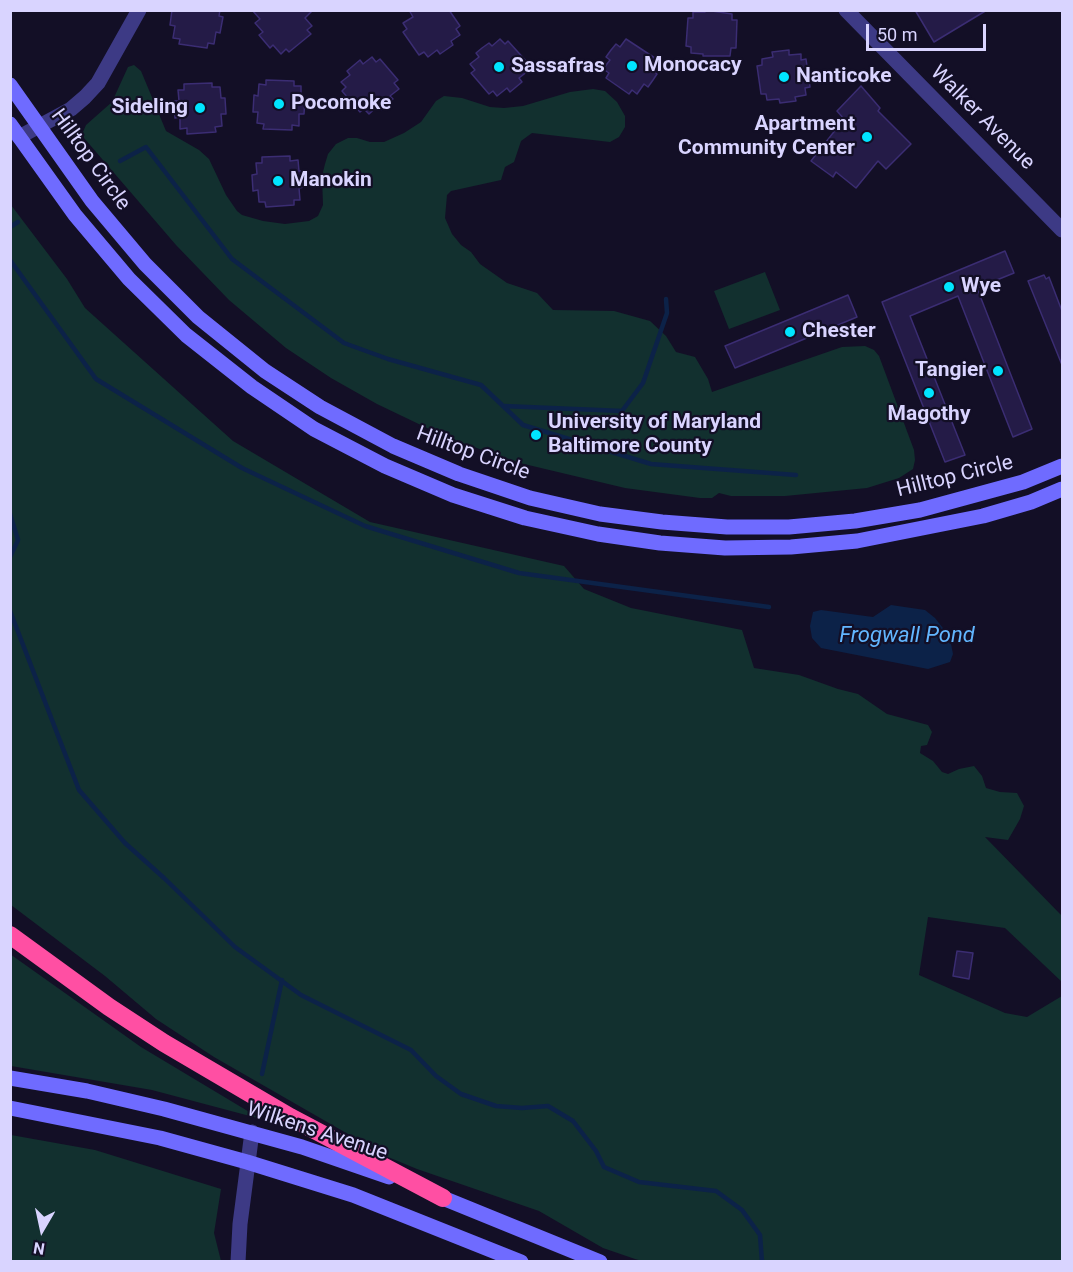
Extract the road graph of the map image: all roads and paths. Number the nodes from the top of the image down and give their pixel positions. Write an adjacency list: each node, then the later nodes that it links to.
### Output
1 (139, 10): 4 (street)
2 (846, 10): 6 (street, Walker Avenue)
3 (10, 85): 4 (street, Hilltop Circle)
4 (39, 126): 5 (street); 7 (street, Hilltop Circle)
5 (15, 130): 8 (street, Hilltop Circle)
6 (1062, 230)
7 (1062, 466)
8 (1062, 489)
9 (10, 935): 14 (highway)
10 (10, 1078): 12 (street, Wilkens Avenue)
11 (10, 1108): 13 (street)
12 (252, 1132): 13 (street); 14 (street, Wilkens Avenue)
13 (247, 1162): 15 (street); 16 (street)
14 (443, 1198): 17 (street, Wilkens Avenue)
15 (238, 1262)
16 (521, 1262)
17 (600, 1262)

